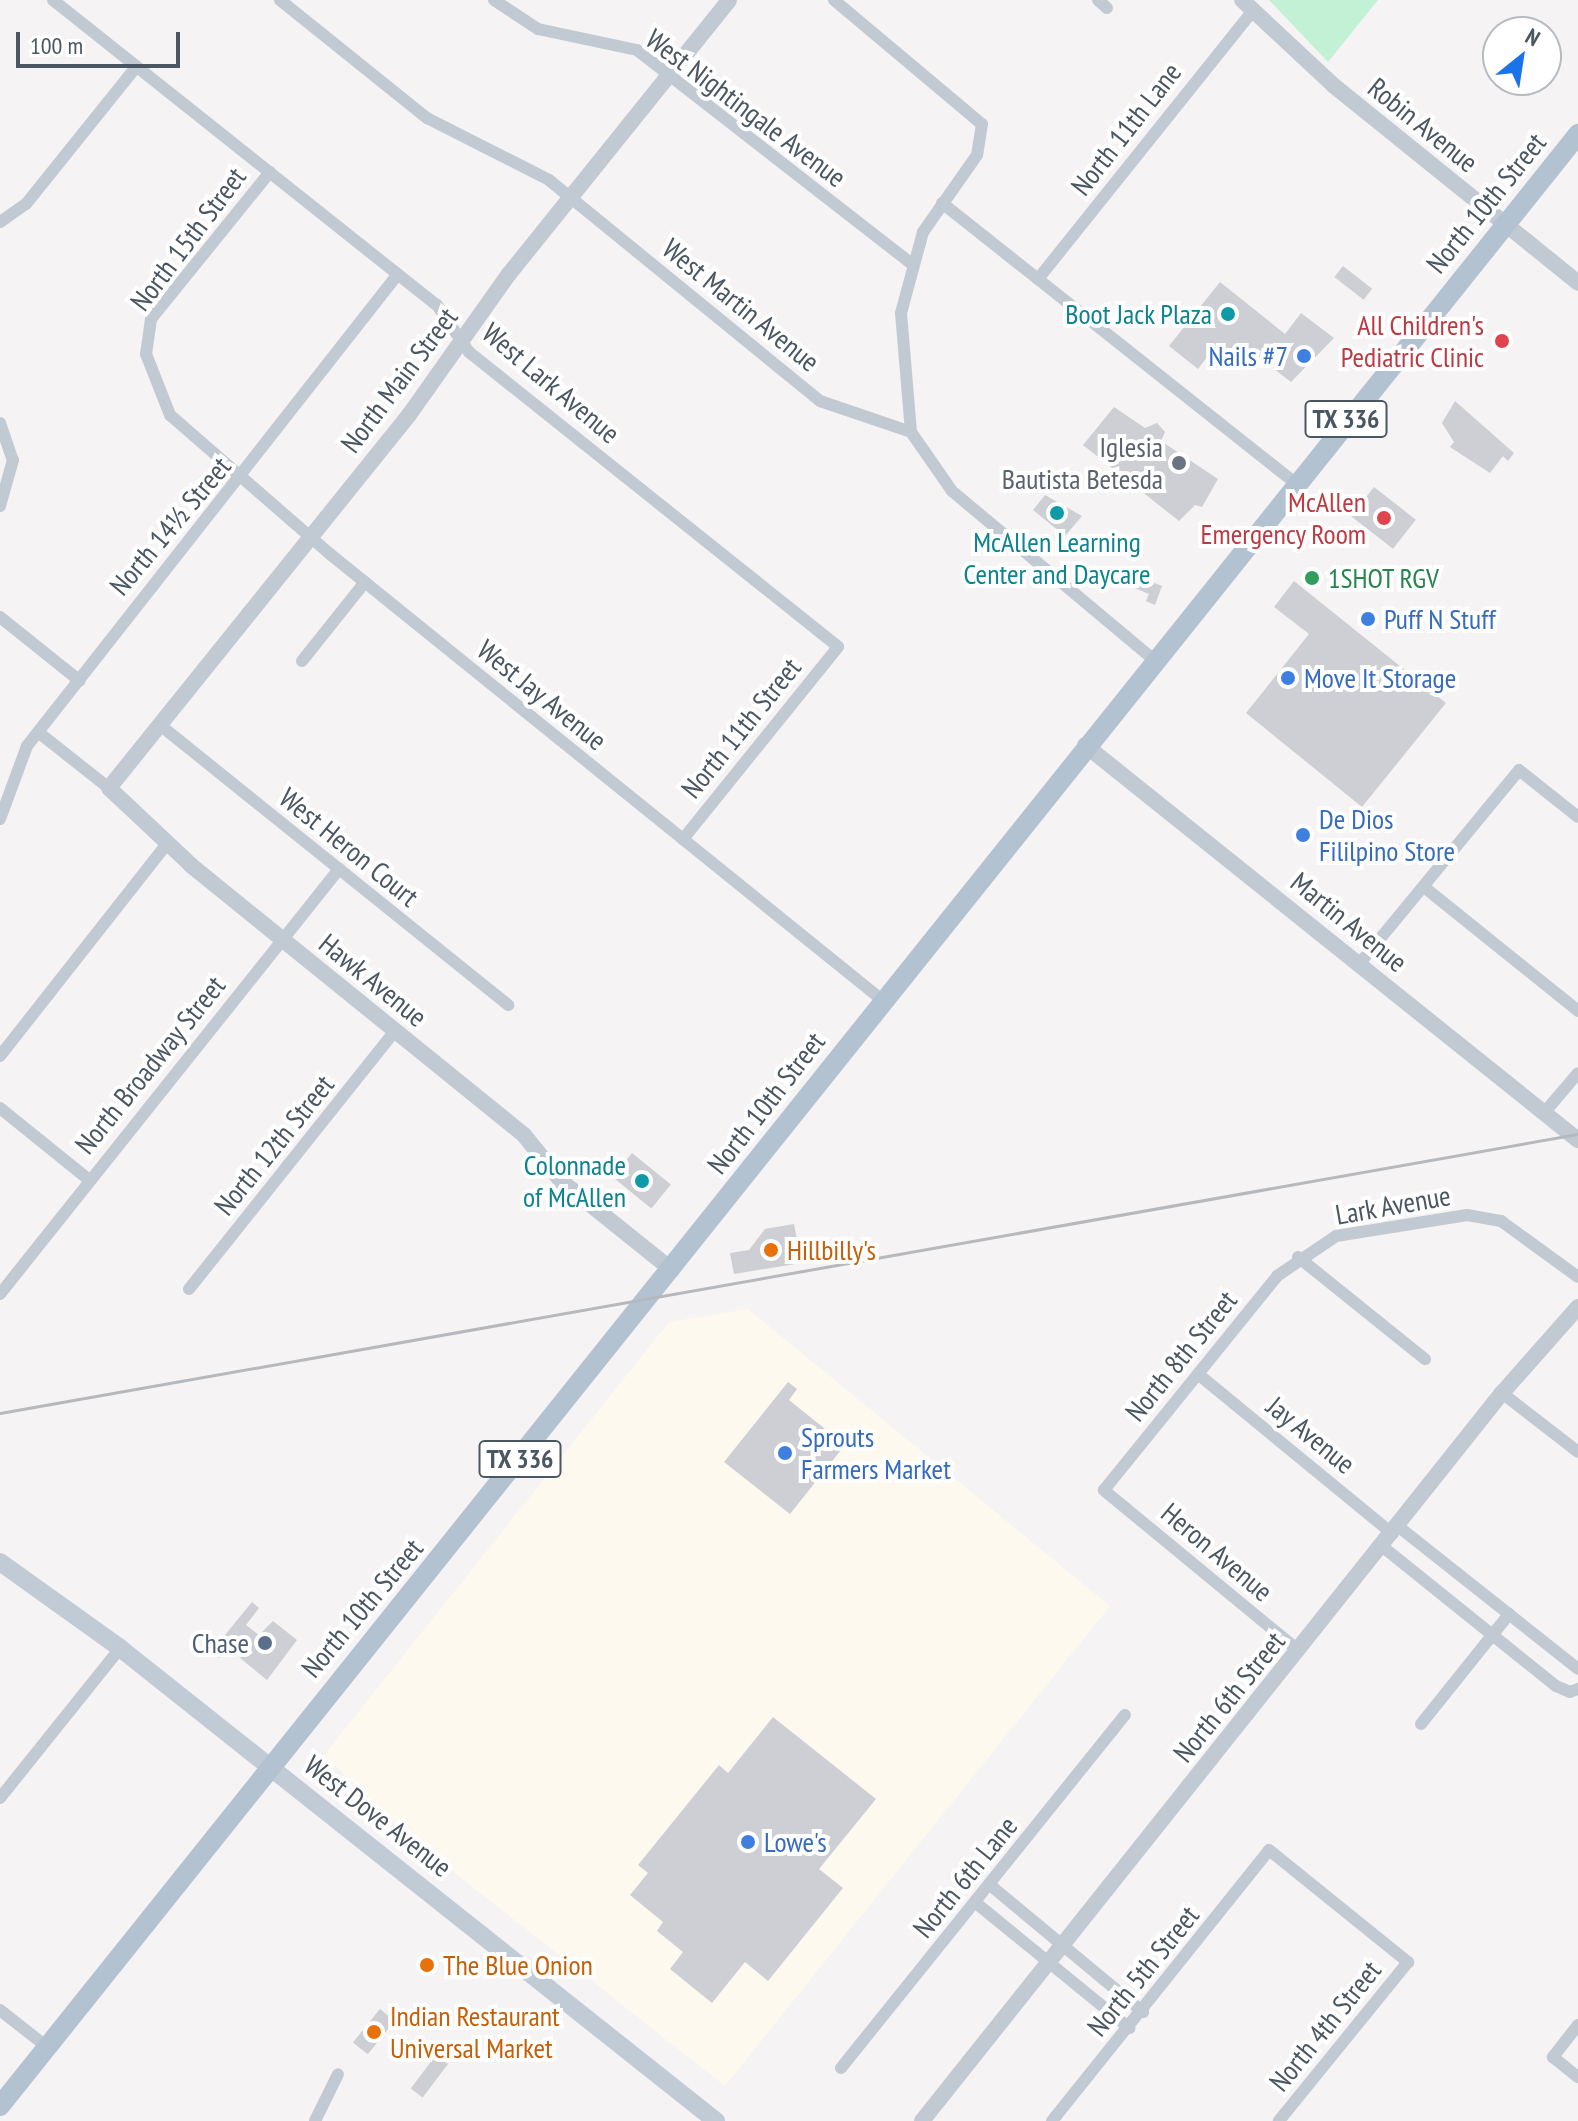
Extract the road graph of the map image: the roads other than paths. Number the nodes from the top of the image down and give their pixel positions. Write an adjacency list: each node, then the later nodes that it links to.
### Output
1 (53, 0): 7 (street, West Lark Avenue)
2 (280, 0): 11 (street, West Martin Avenue)
3 (494, 0): 8 (street, West Nightingale Avenue)
4 (729, 0): 8 (street, North Main Street)
5 (834, 0): 12 (street)
6 (1247, 5): 14 (street, Robin Avenue); 17 (street, North 11th Lane)
7 (136, 67): 10 (street, West Lark Avenue); 13 (street)
8 (670, 74): 11 (street, North Main Street); 15 (street, West Nightingale Avenue)
9 (1578, 134): 14 (main road, North 10th Street / TX 336)
10 (270, 172): 16 (street, West Lark Avenue); 21 (street, North 15th Street)
11 (571, 198): 19 (street, North Main Street); 22 (street, West Martin Avenue)
12 (942, 203): 15 (street); 17 (street)
13 (0, 222)
14 (1504, 226): 18 (street, Robin Avenue); 24 (main road, North 10th Street / TX 336)
15 (913, 265): 22 (street)
16 (398, 274): 19 (street, West Lark Avenue); 23 (street, North 14½ Street)
17 (1038, 279): 24 (street)
18 (1578, 283)
19 (461, 342): 26 (street, North Main Street); 29 (street, West Lark Avenue)
20 (0, 423): 25 (street)
21 (177, 424): 23 (street, West Jay Avenue)
22 (911, 432): 30 (street)
23 (240, 480): 26 (street, West Jay Avenue); 32 (street, North 14½ Street)
24 (1294, 482): 30 (main road, North 10th Street / TX 336)
25 (0, 506)
26 (311, 537): 27 (street, West Jay Avenue); 33 (street, North Main Street)
27 (365, 582): 31 (street); 40 (street, West Jay Avenue)
28 (0, 617): 32 (street)
29 (838, 647): 40 (street, North 11th Street)
30 (1154, 660): 35 (main road, North 10th Street / TX 336)
31 (302, 661)
32 (80, 681): 34 (street, North 14½ Street)
33 (160, 725): 36 (street, North Main Street); 42 (street, West Heron Court)
34 (38, 732): 36 (street, Hawk Avenue); 37 (street, North 14½ Street)
35 (1085, 745): 45 (street, Martin Avenue); 46 (main road, North 10th Street / TX 336)
36 (109, 788): 41 (street, Hawk Avenue)
37 (4, 803): 39 (street, North 14½ Street)
38 (1578, 817): 43 (street)
39 (0, 819)
40 (683, 839): 46 (street, West Jay Avenue)
41 (167, 844): 44 (street, Hawk Avenue); 50 (street)
42 (339, 869): 44 (street, North Broadway Street); 47 (street, West Heron Court)
43 (1424, 887): 45 (street); 48 (street)
44 (282, 940): 49 (street, Hawk Avenue); 55 (street, North Broadway Street)
45 (1360, 963): 53 (street, Martin Avenue)
46 (881, 999): 57 (main road, North 10th Street / TX 336)
47 (508, 1005)
48 (1578, 1011)
49 (395, 1031): 57 (street, Hawk Avenue); 59 (street, North 12th Street)
50 (0, 1056)
51 (1578, 1073): 53 (street)
52 (0, 1108): 55 (street)
53 (1544, 1113): 54 (street, Martin Avenue)
54 (1578, 1140)
55 (88, 1179): 60 (street, North Broadway Street)
56 (1298, 1257): 58 (street, Lark Avenue); 62 (street); 63 (street, North 8th Street)
57 (672, 1270): 77 (main road, North 10th Street / TX 336)
58 (1578, 1277)
59 (189, 1289)
60 (0, 1294)
61 (1578, 1307): 64 (street, North 6th Street)
62 (1425, 1359)
63 (1198, 1374): 66 (street, North 8th Street); 67 (street, Jay Avenue)
64 (1502, 1393): 65 (street); 67 (street, North 6th Street)
65 (1576, 1447)
66 (1104, 1490): 72 (street, Heron Avenue)
67 (1392, 1536): 69 (street, Jay Avenue); 70 (street, Jay Avenue); 72 (street, North 6th Street)
68 (0, 1562): 71 (main road, West Dove Avenue)
69 (1509, 1614): 70 (street); 73 (street, Jay Avenue)
70 (1492, 1635): 74 (street, Jay Avenue); 76 (street)
71 (120, 1648): 77 (main road, West Dove Avenue); 78 (street)
72 (1299, 1651): 81 (street, North 6th Street)
73 (1578, 1669)
74 (1578, 1689)
75 (1125, 1715): 79 (street, North 6th Lane)
76 (1421, 1724)
77 (268, 1766): 88 (main road, North 10th Street / TX 336); 94 (main road, West Dove Avenue)
78 (0, 1798)
79 (990, 1885): 80 (street, North 6th Lane); 81 (street)
80 (976, 1903): 83 (street); 89 (street, North 6th Lane)
81 (1062, 1946): 83 (street, North 6th Street); 85 (street)
82 (1408, 1962): 85 (street, North 5th Street); 97 (street, North 4th Street)
83 (1049, 1963): 87 (street); 95 (street, North 6th Street)
84 (0, 2010): 88 (street)
85 (1143, 2012): 87 (street, North 5th Street)
86 (1578, 2025): 91 (street)
87 (1129, 2028): 96 (street, North 5th Street)
88 (47, 2047): 92 (main road, North 10th Street / TX 336)
89 (841, 2068)
90 (338, 2074): 93 (street)
91 (1578, 2077)
92 (0, 2106)
93 (315, 2121)
94 (716, 2121)
95 (922, 2121)
96 (1052, 2121)
97 (1279, 2121)

